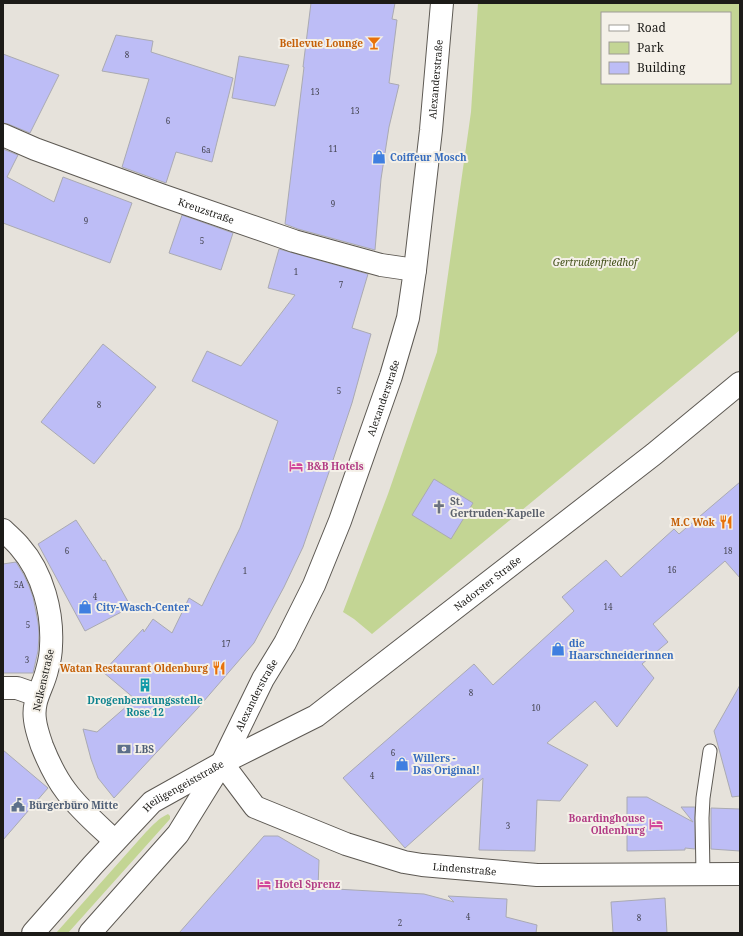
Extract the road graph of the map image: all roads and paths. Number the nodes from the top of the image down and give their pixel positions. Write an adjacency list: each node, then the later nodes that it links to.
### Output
1 (442, 3): 3 (street, Alexanderstraße)
2 (3, 135): 3 (street, Kreuzstraße)
3 (415, 270): 9 (street, Alexanderstraße)
4 (740, 383): 9 (street, Nadorster Straße)
5 (3, 530): 7 (street, Nelkenstraße)
6 (3, 688): 7 (street)
7 (37, 695): 10 (street, Nelkenstraße)
8 (710, 751): 11 (lane)
9 (222, 763): 10 (street, Heiligengeiststraße); 11 (street, Lindenstraße); 14 (street, Heiligengeiststraße)
10 (115, 841): 13 (street, Heiligengeiststraße)
11 (703, 874): 12 (street, Lindenstraße)
12 (740, 874)
13 (33, 933)
14 (90, 933)

